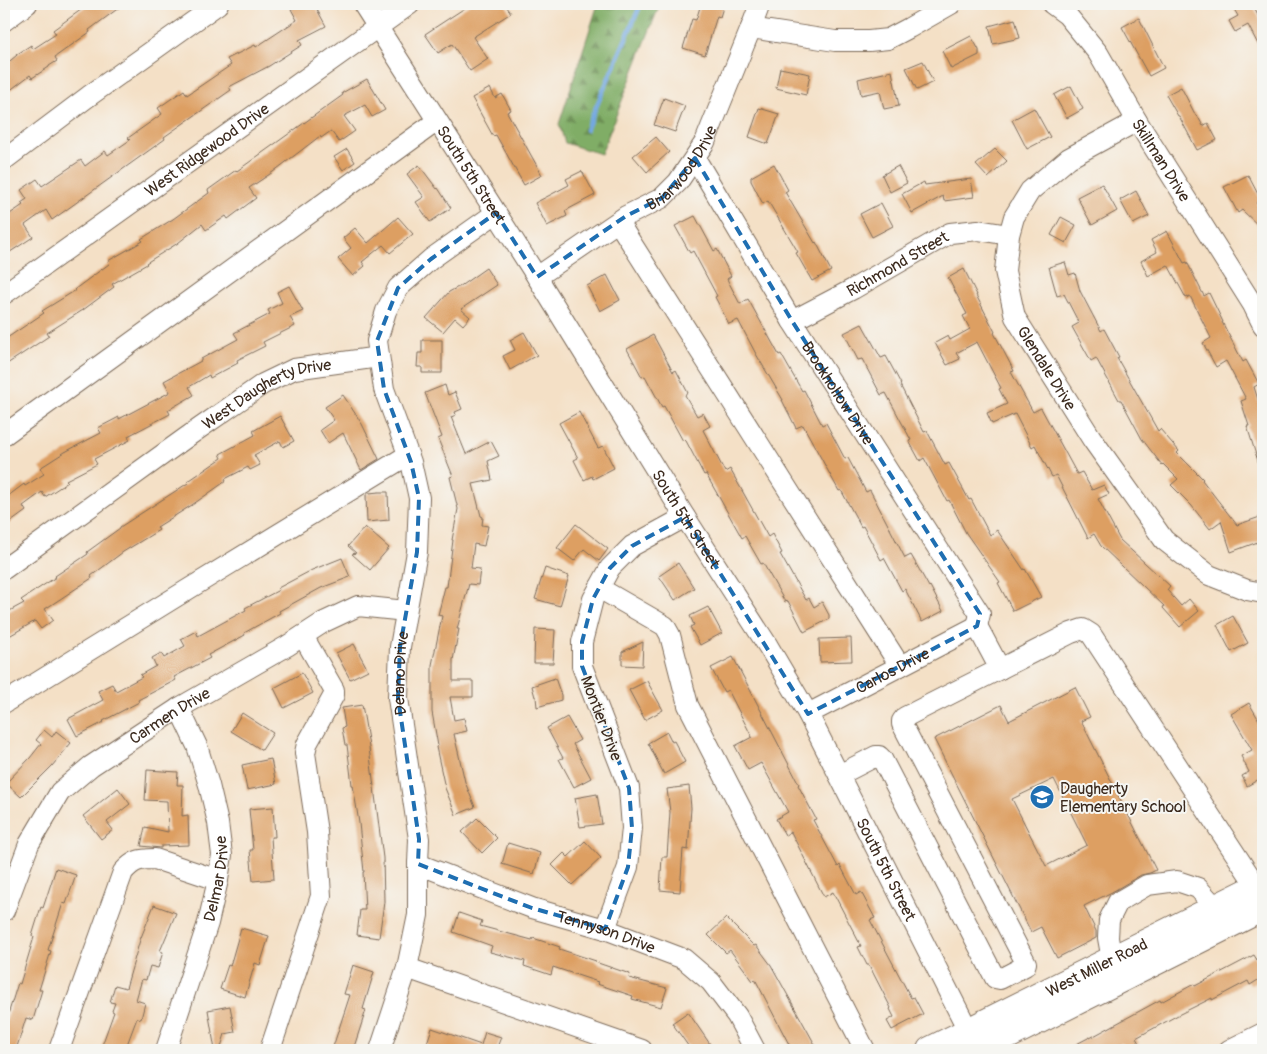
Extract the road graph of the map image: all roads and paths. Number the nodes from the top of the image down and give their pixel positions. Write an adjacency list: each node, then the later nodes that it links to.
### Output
1 (27, 4): 8 (street)
2 (218, 4): 14 (street)
3 (363, 4): 9 (street, South 5th Street)
4 (410, 4): 9 (street, West Ridgewood Drive)
5 (760, 4): 10 (street, Briarwood Drive)
6 (951, 4): 10 (street)
7 (1052, 4): 12 (street, Skillman Drive)
8 (4, 21)
9 (377, 27): 11 (street, South 5th Street); 19 (street, West Ridgewood Drive)
10 (751, 28): 13 (street, Briarwood Drive)
11 (437, 121): 15 (street, South 5th Street); 23 (street)
12 (1137, 121): 17 (street, Glendale Drive); 21 (street, Skillman Drive)
13 (696, 158): 16 (street, Briarwood Drive); 20 (street, Brookhollow Drive)
14 (4, 160)
15 (496, 213): 18 (street, South 5th Street); 22 (street)
16 (618, 222): 18 (street, Briarwood Drive); 32 (street)
17 (1008, 235): 20 (street, Richmond Street); 28 (street, Glendale Drive)
18 (537, 277): 25 (street, South 5th Street)
19 (4, 294)
20 (792, 321): 30 (street, Brookhollow Drive)
21 (1263, 325)
22 (379, 358): 24 (street, Delano Drive); 26 (street, West Daugherty Drive)
23 (4, 435)
24 (408, 455): 29 (street, Delano Drive); 34 (street)
25 (685, 517): 27 (street, Montier Drive); 36 (street, South 5th Street)
26 (4, 569)
27 (599, 588): 43 (street, Montier Drive); 54 (street)
28 (1263, 594)
29 (406, 611): 31 (street, Carmen Drive); 38 (street, Delano Drive)
30 (978, 626): 32 (street, Carlos Drive); 33 (street, Brookhollow Drive)
31 (303, 636): 35 (street, Carmen Drive); 50 (street)
32 (900, 666): 36 (street, Carlos Drive)
33 (1000, 669): 37 (street); 40 (street)
34 (4, 704)
35 (179, 708): 39 (street, Delmar Drive); 42 (street, Carmen Drive)
36 (808, 714): 37 (street, South 5th Street)
37 (839, 775): 47 (street, South 5th Street)
38 (418, 864): 43 (street, Tennyson Drive); 45 (street, Delano Drive)
39 (218, 880): 48 (street); 49 (street, Delmar Drive)
40 (1261, 893): 41 (main road, West Miller Road); 47 (main road, West Miller Road)
41 (1216, 908): 44 (main road, West Miller Road); 44 (street)
42 (4, 911)
43 (605, 929): 53 (street, Tennyson Drive)
44 (1112, 960): 47 (main road, West Miller Road)
45 (407, 968): 51 (street, Delano Drive); 52 (street)
46 (1263, 1033): 56 (street)
47 (975, 1044): 55 (main road, West Miller Road)
48 (59, 1050)
49 (166, 1050)
50 (270, 1050)
51 (380, 1050)
52 (642, 1050)
53 (755, 1050)
54 (865, 1050)
55 (930, 1050)
56 (1229, 1050)

